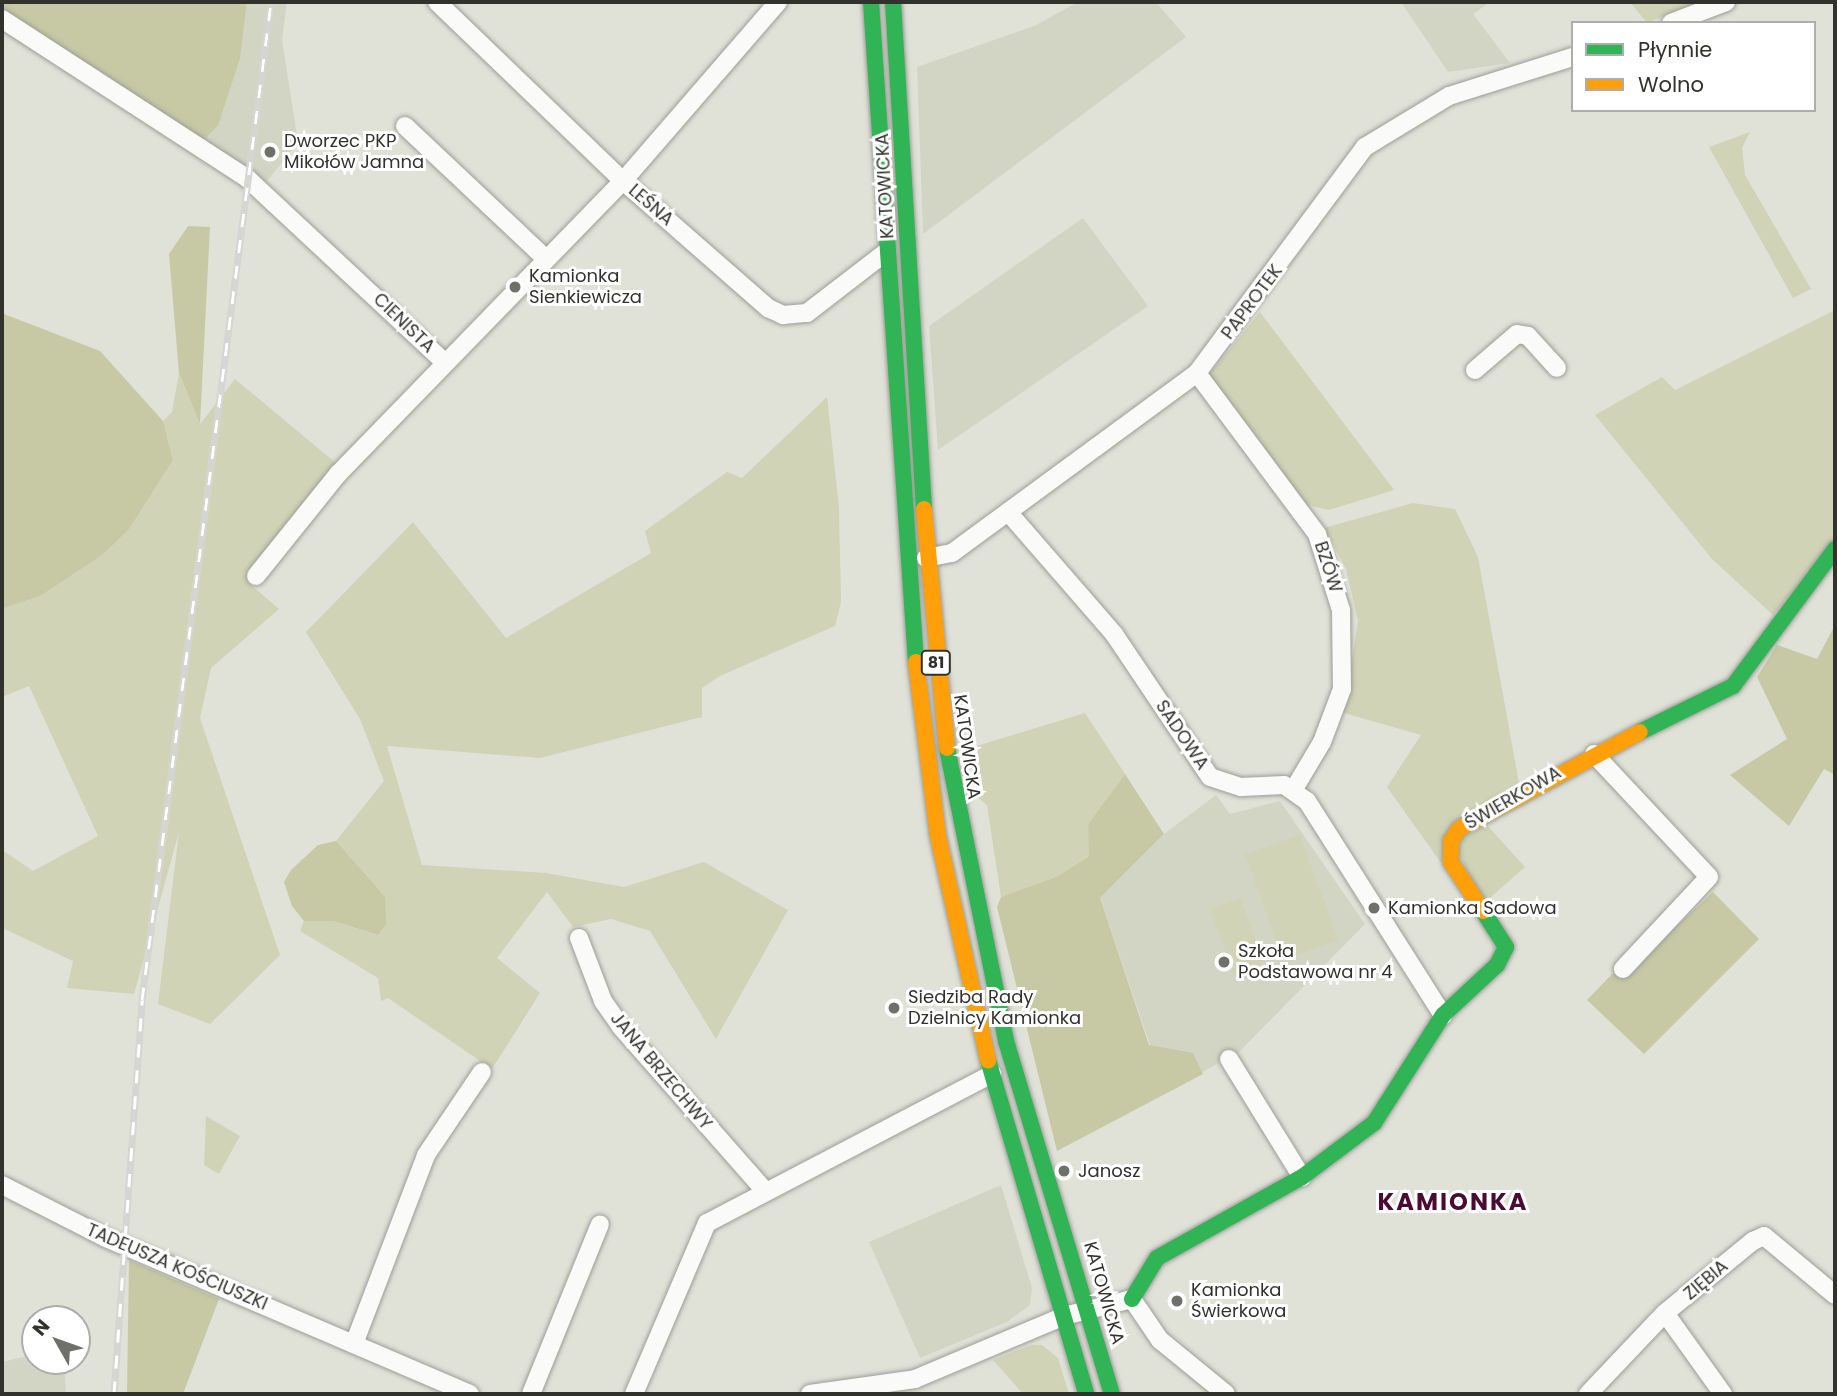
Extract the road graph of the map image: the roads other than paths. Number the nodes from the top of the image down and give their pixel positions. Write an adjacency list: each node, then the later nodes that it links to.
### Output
1 (437, 2): 10 (street, LEŚNA)
2 (778, 2): 10 (street, CIENISTA)
3 (871, 2): 11 (main road, KATOWICKA / 81)
4 (893, 2): 19 (main road, KATOWICKA / 81)
5 (1726, 2): 7 (street)
6 (2, 19): 13 (street, CIENISTA)
7 (1676, 21)
8 (1571, 58): 16 (street, PAPROTEK)
9 (405, 126): 12 (street)
10 (623, 181): 11 (street, LEŚNA); 12 (street, CIENISTA)
11 (885, 253): 28 (main road, KATOWICKA / 81)
12 (545, 258): 13 (street, CIENISTA)
13 (445, 363): 20 (street)
14 (1557, 368): 15 (street)
15 (1475, 370)
16 (1197, 373): 17 (street, PAPROTEK); 22 (street, BZÓW)
17 (1008, 512): 19 (street, PAPROTEK); 22 (street, SADOWA)
18 (1835, 549): 21 (main road, ŚWIERKOWA)
19 (926, 558): 35 (main road, KATOWICKA / 81)
20 (256, 576)
21 (1594, 754): 24 (street); 25 (main road, ŚWIERKOWA)
22 (1294, 789): 25 (street)
23 (579, 938): 31 (street, JANA BRZECHWY)
24 (1623, 969)
25 (1443, 1016): 29 (main road, ŚWIERKOWA)
26 (1229, 1059): 29 (street)
27 (482, 1072): 38 (street)
28 (992, 1074): 31 (street); 37 (main road, KATOWICKA / 81)
29 (1302, 1177): 34 (main road, ŚWIERKOWA)
30 (2, 1185): 38 (street, TADEUSZA KOŚCIUSZKI)
31 (765, 1191): 41 (street)
32 (600, 1224): 40 (street)
33 (1835, 1295): 36 (street, ZIĘBIA)
34 (1132, 1299): 35 (street); 45 (street)
35 (1088, 1307): 37 (street); 44 (main road, KATOWICKA / 81)
36 (1665, 1314): 46 (street, ZIĘBIA); 47 (street)
37 (1064, 1316): 42 (street); 43 (main road, KATOWICKA / 81)
38 (354, 1344): 39 (street, TADEUSZA KOŚCIUSZKI)
39 (470, 1394)
40 (531, 1394)
41 (634, 1394)
42 (810, 1394)
43 (1086, 1394)
44 (1112, 1394)
45 (1226, 1394)
46 (1588, 1394)
47 (1723, 1394)

